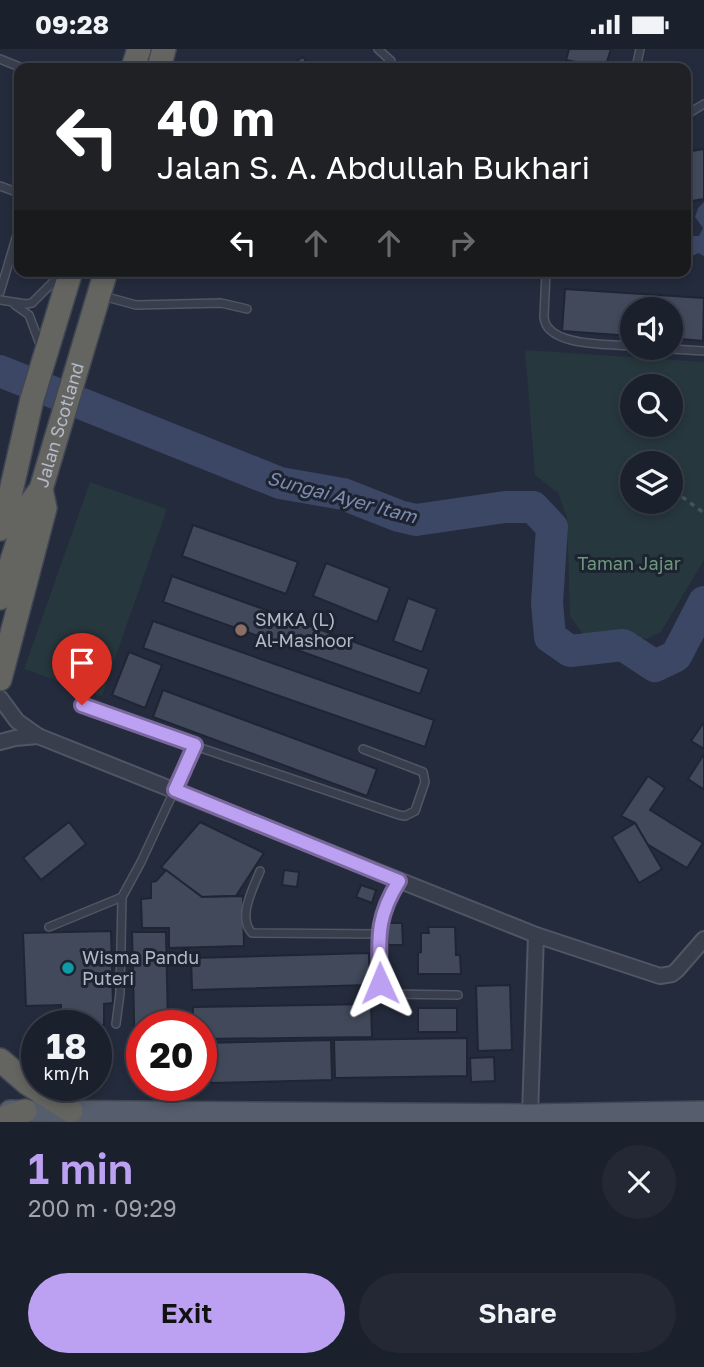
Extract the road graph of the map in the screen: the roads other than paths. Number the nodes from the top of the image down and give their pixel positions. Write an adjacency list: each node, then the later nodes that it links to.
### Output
1 (378, 49): 2 (lane)
2 (391, 61)
3 (14, 245): 8 (lane)
4 (57, 277): 11 (lane)
5 (69, 277): 16 (highway, Jalan Scotland)
6 (104, 277): 9 (highway, Jalan Scotland)
7 (546, 277): 13 (lane)
8 (0, 292)
9 (100, 295): 12 (lane); 19 (highway, Jalan Scotland)
10 (0, 300): 11 (lane)
11 (12, 303): 16 (lane)
12 (247, 309)
13 (620, 345)
14 (683, 350): 15 (lane)
15 (704, 351)
16 (43, 360): 17 (highway, Jalan Scotland)
17 (32, 399): 18 (highway); 20 (highway, Jalan Scotland)
18 (0, 475)
19 (41, 489): 21 (highway, Jalan Scotland); 22 (highway)
20 (0, 529)
21 (4, 587)
22 (0, 679)
23 (0, 698): 25 (street)
24 (82, 705): 27 (lane)
25 (38, 736): 26 (street); 29 (street)
26 (0, 742)
27 (195, 745): 28 (lane); 29 (lane)
28 (363, 749)
29 (175, 790): 31 (street); 32 (lane)
30 (260, 871): 34 (lane)
31 (399, 881): 34 (lane); 35 (street)
32 (122, 897): 33 (lane); 38 (lane)
33 (49, 927)
34 (379, 935): 37 (lane)
35 (536, 935): 36 (street); 44 (street)
36 (704, 939)
37 (458, 995)
38 (116, 1024)
39 (0, 1060): 42 (highway)
40 (0, 1111): 41 (main road)
41 (25, 1111): 42 (main road); 45 (highway)
42 (71, 1111): 44 (main road)
43 (704, 1112): 44 (main road)
44 (530, 1115)
45 (0, 1119)

